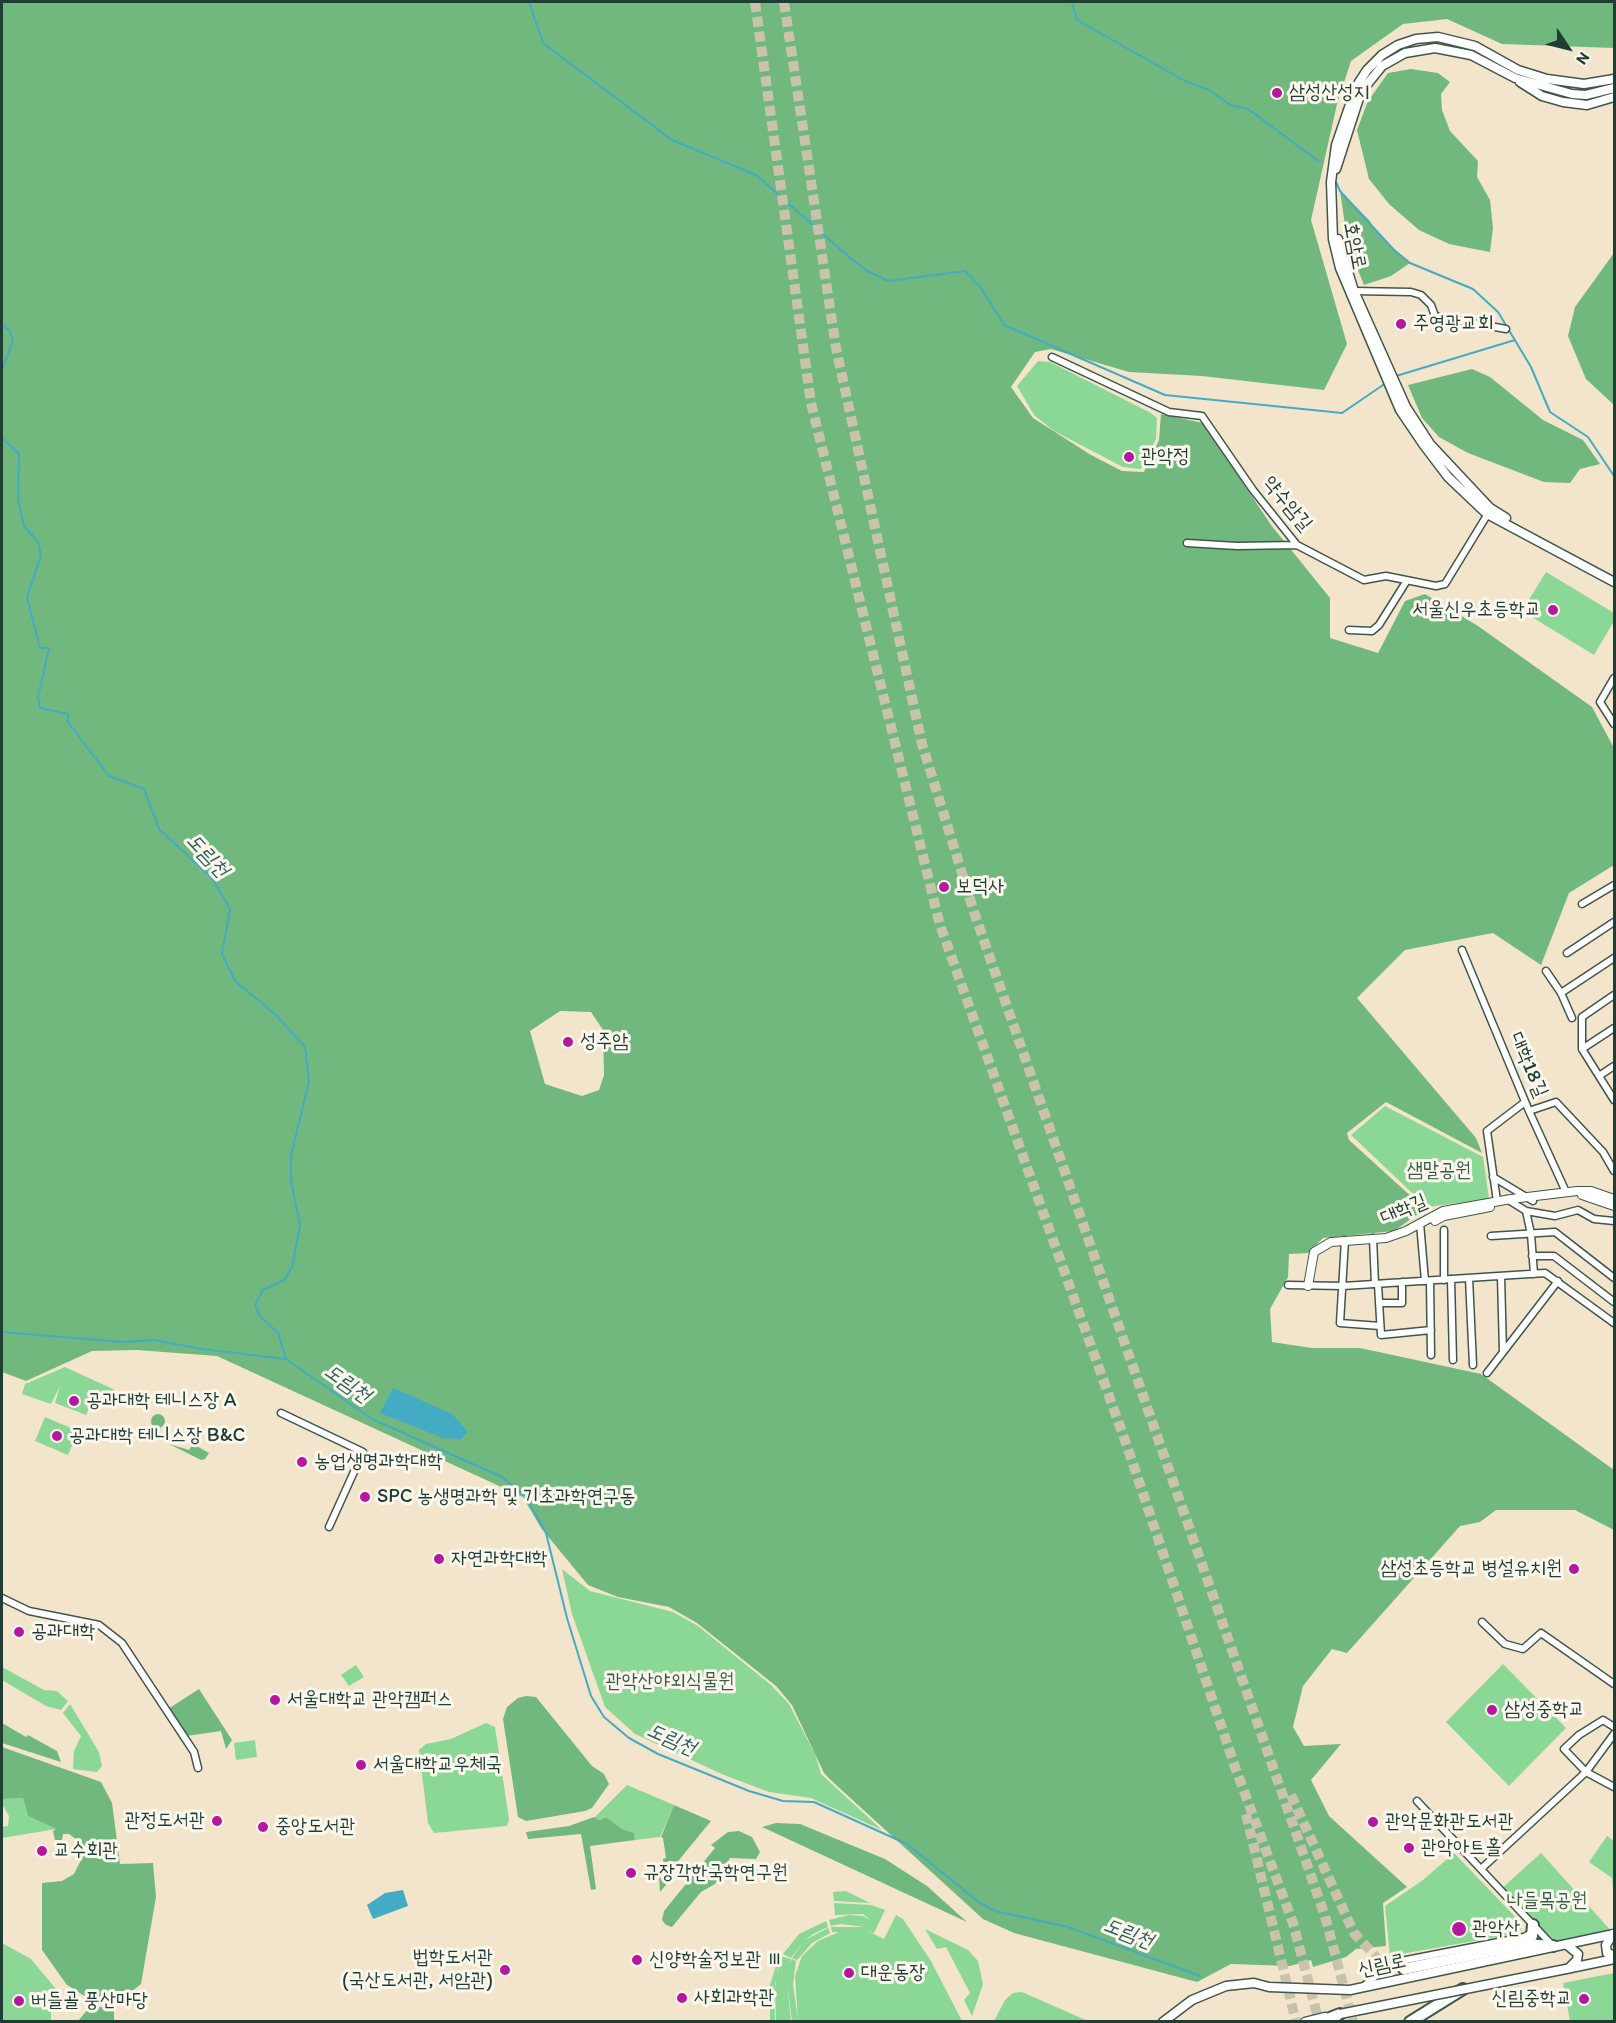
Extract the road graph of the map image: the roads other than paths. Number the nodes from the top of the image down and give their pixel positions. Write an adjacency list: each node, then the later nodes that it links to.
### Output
1 (1515, 78): 5 (main road); 7 (main road); 8 (main road)
2 (1614, 79): 3 (main road, 호암로)
3 (1584, 84): 5 (main road); 8 (main road, 호암로)
4 (1614, 88): 5 (main road)
5 (1586, 95): 7 (main road)
6 (1614, 97): 7 (main road)
7 (1587, 105)
8 (1351, 291): 9 (street); 11 (main road); 11 (main road, 호암로)
9 (1506, 329)
10 (1052, 357): 13 (street, 약수암길)
11 (1489, 512): 14 (main road); 15 (street, 약수암길); 16 (main road, 호암로)
12 (1187, 543): 13 (street)
13 (1297, 545): 15 (street, 약수암길)
14 (1614, 576)
15 (1406, 582): 17 (street)
16 (1614, 582)
17 (1349, 630)
18 (1614, 678): 19 (street)
19 (1614, 724)
20 (1614, 885): 21 (street)
21 (1582, 904)
22 (1614, 922): 24 (street)
23 (1462, 950): 35 (street, 대학18길)
24 (1567, 952)
25 (1614, 958): 27 (street)
26 (1546, 971): 27 (street)
27 (1561, 993): 29 (street)
28 (1614, 995): 31 (street)
29 (1572, 1018)
30 (1614, 1028): 31 (street)
31 (1582, 1049): 33 (street)
32 (1614, 1066): 33 (street)
33 (1599, 1076): 34 (street)
34 (1614, 1100)
35 (1525, 1102): 36 (street, 대학18길); 38 (street)
36 (1529, 1111): 37 (street); 39 (street, 대학18길)
37 (1614, 1172)
38 (1493, 1177): 40 (street); 41 (street)
39 (1566, 1192): 40 (street, 대학길); 43 (street, 대학길)
40 (1530, 1199): 42 (street, 대학길); 43 (street)
41 (1497, 1201): 42 (street, 대학길); 46 (street, 대학길)
42 (1510, 1202): 44 (street); 46 (street)
43 (1614, 1204)
44 (1526, 1211): 45 (street); 48 (street)
45 (1614, 1221)
46 (1420, 1226): 50 (street, 대학길); 58 (street)
47 (1444, 1230): 57 (street)
48 (1531, 1234): 49 (street); 52 (street); 56 (street)
49 (1491, 1236)
50 (1373, 1241): 51 (street, 대학길); 61 (street)
51 (1345, 1243): 63 (street, 대학길); 64 (street)
52 (1532, 1256): 53 (street); 65 (street)
53 (1534, 1274): 54 (street); 59 (street)
54 (1501, 1276): 55 (street); 70 (street)
55 (1469, 1278): 57 (street); 73 (street)
56 (1614, 1278)
57 (1447, 1279): 58 (street); 72 (street)
58 (1427, 1281): 60 (street); 69 (street)
59 (1558, 1281): 67 (street); 70 (street)
60 (1402, 1282): 61 (street); 66 (street)
61 (1377, 1284): 64 (street); 66 (street)
62 (1288, 1285): 63 (street)
63 (1310, 1286): 64 (street)
64 (1344, 1286): 68 (street)
65 (1614, 1302)
66 (1379, 1303): 68 (street)
67 (1614, 1323)
68 (1380, 1326): 69 (street)
69 (1431, 1330): 71 (street)
70 (1503, 1352): 74 (street)
71 (1431, 1355)
72 (1453, 1360)
73 (1473, 1365)
74 (1487, 1372)
75 (281, 1413): 76 (street)
76 (329, 1527)
77 (2, 1598): 82 (street)
78 (1482, 1622): 79 (street)
79 (1614, 1684)
80 (1614, 1727): 83 (street)
81 (1614, 1734): 83 (street)
82 (198, 1768)
83 (1586, 1772): 84 (street); 86 (street)
84 (1614, 1787)
85 (1417, 1801): 86 (street)
86 (1481, 1869): 87 (street)
87 (1533, 1925): 89 (highway); 91 (street); 95 (street)
88 (1614, 1934): 90 (main road, 신림로); 92 (main road)
89 (1525, 1944): 91 (highway); 93 (highway)
90 (1566, 1945): 91 (main road, 신림로); 94 (main road)
91 (1552, 1946): 95 (main road, 신림로)
92 (1614, 1957): 94 (main road, 신림로)
93 (1404, 1969)
94 (1566, 1969): 96 (main road, 신림로, bridge)
95 (1364, 1986): 98 (main road, 신림로)
96 (1465, 1988): 97 (main road, 신림로, bridge); 102 (highway)
97 (1340, 2014): 100 (main road, 신림로); 101 (highway)
98 (1166, 2019): 99 (main road)
99 (1178, 2022)
100 (1305, 2022)
101 (1320, 2022)
102 (1410, 2022)

